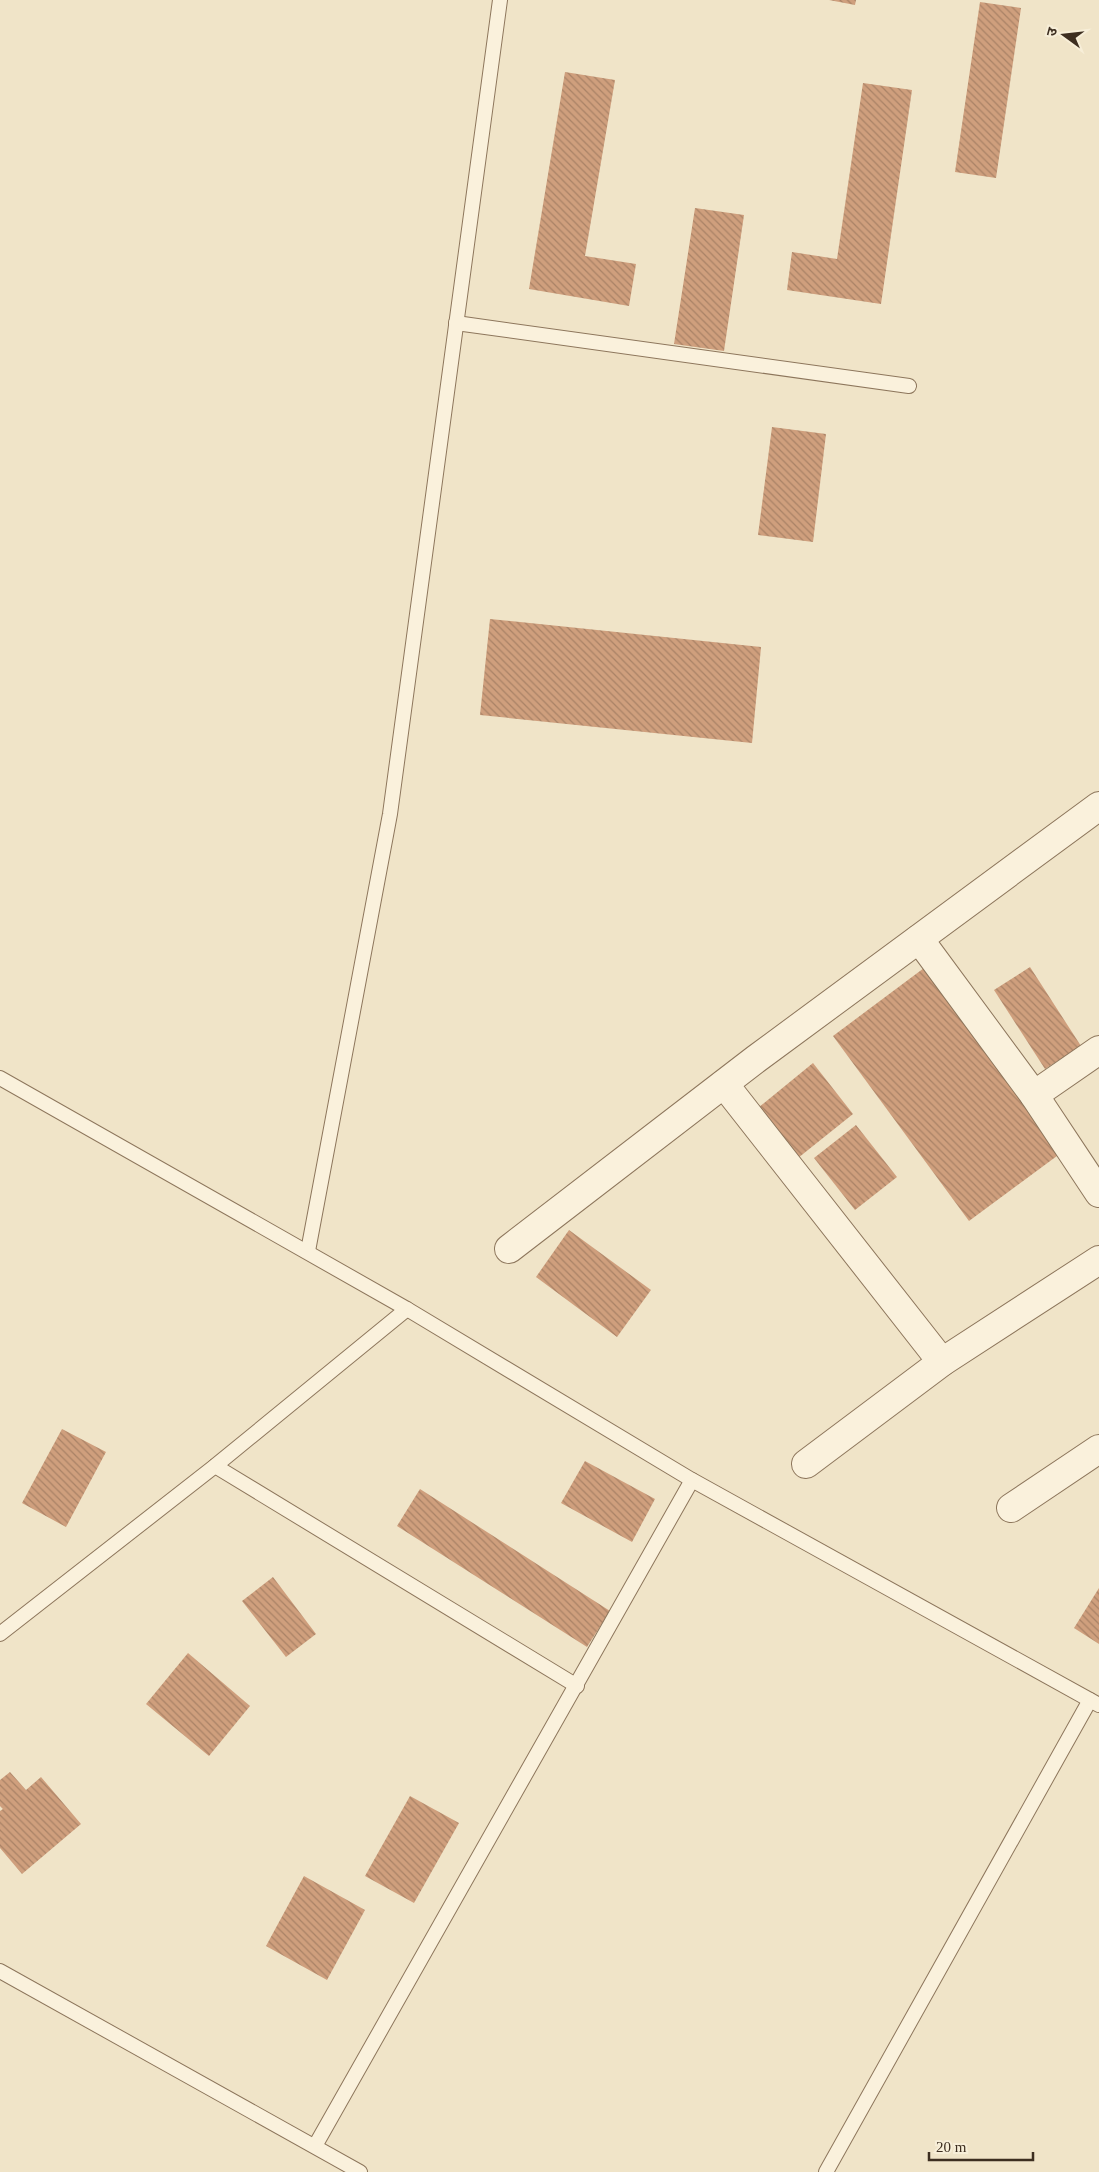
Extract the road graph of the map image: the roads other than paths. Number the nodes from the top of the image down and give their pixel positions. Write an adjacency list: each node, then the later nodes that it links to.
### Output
1 (500, 0): 2 (lane)
2 (456, 323): 3 (lane); 12 (lane)
3 (909, 386)
4 (1099, 806): 5 (street)
5 (919, 939): 8 (street); 9 (street)
6 (1099, 1050): 9 (street)
7 (0, 1078): 12 (lane)
8 (724, 1084): 11 (street); 15 (street)
9 (1034, 1094): 10 (street)
10 (1099, 1193)
11 (509, 1249)
12 (308, 1251): 14 (lane)
13 (1099, 1260): 15 (street)
14 (407, 1308): 18 (lane); 19 (lane)
15 (942, 1362): 17 (street)
16 (1099, 1449): 20 (street)
17 (806, 1464)
18 (215, 1466): 21 (lane); 22 (lane)
19 (692, 1480): 22 (lane); 23 (lane)
20 (1011, 1508)
21 (0, 1634)
22 (577, 1686): 25 (lane)
23 (1095, 1703): 27 (lane)
24 (0, 1971): 25 (lane)
25 (315, 2146): 26 (lane)
26 (360, 2172)
27 (826, 2172)

